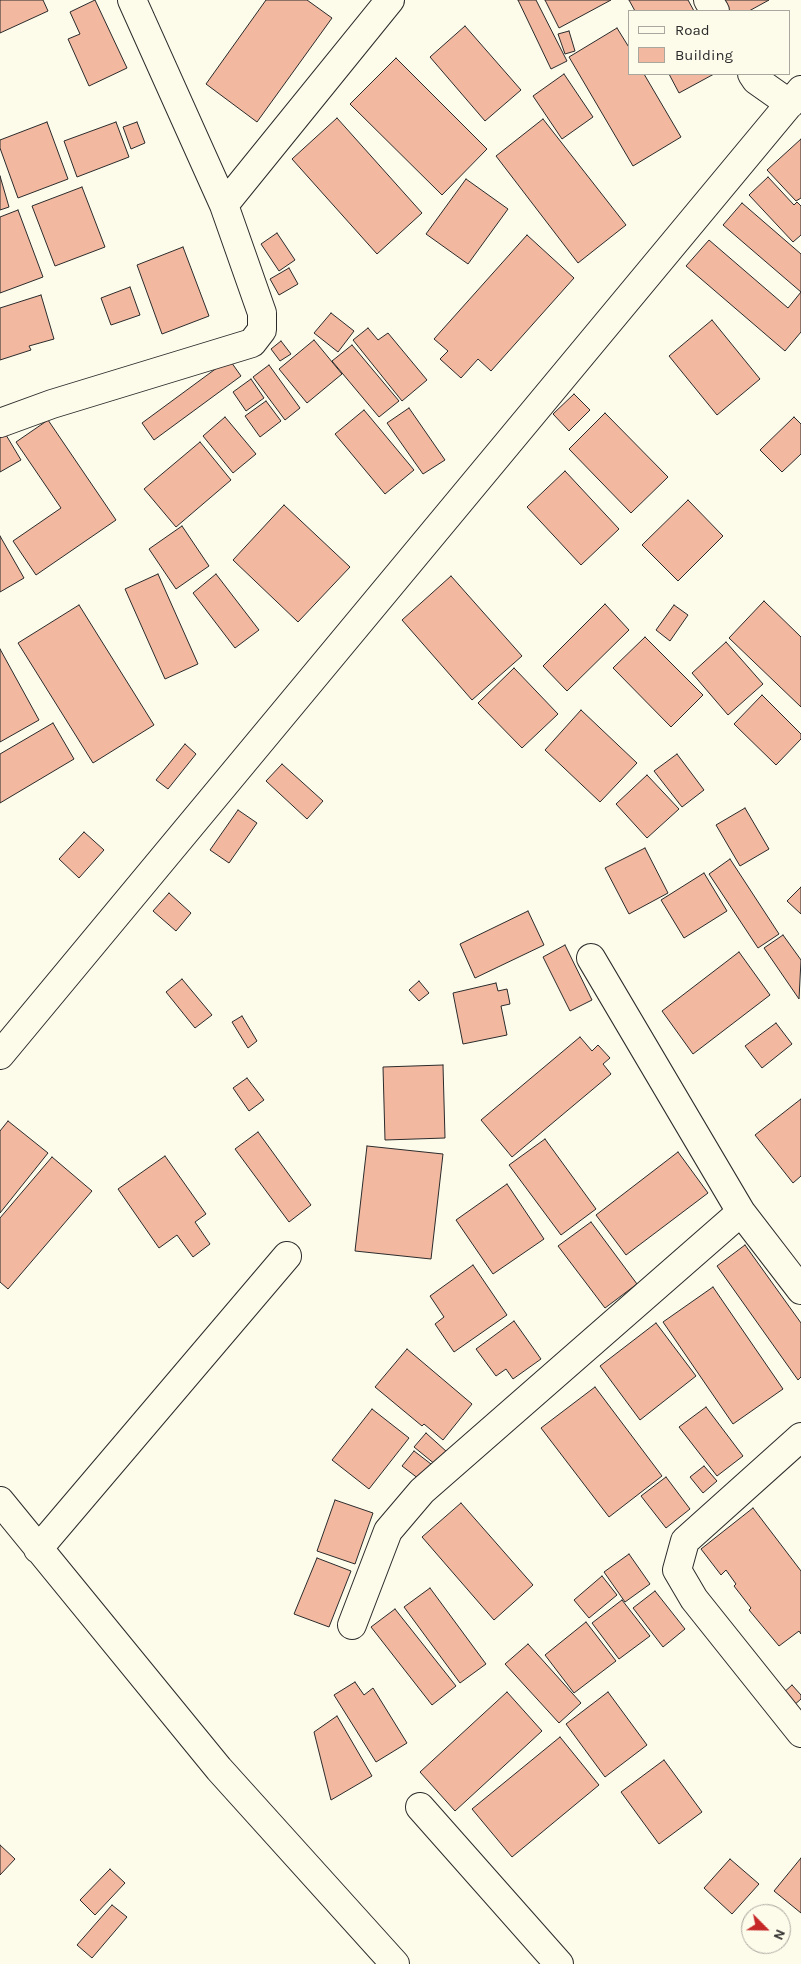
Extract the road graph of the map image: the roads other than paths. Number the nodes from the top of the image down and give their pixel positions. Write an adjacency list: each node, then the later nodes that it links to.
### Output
1 (132, 0): 5 (street)
2 (390, 0): 5 (street)
3 (753, 75): 4 (street)
4 (796, 97): 8 (street)
5 (224, 205): 6 (street)
6 (0, 423)
7 (591, 958): 9 (street)
8 (0, 1055)
9 (741, 1212): 11 (street); 15 (street)
10 (287, 1256): 14 (street)
11 (801, 1290)
12 (801, 1437): 16 (street)
13 (0, 1500): 14 (street)
14 (38, 1549): 18 (street)
15 (352, 1625)
16 (801, 1732)
17 (420, 1807): 19 (street)
18 (395, 1964)
19 (559, 1964)

